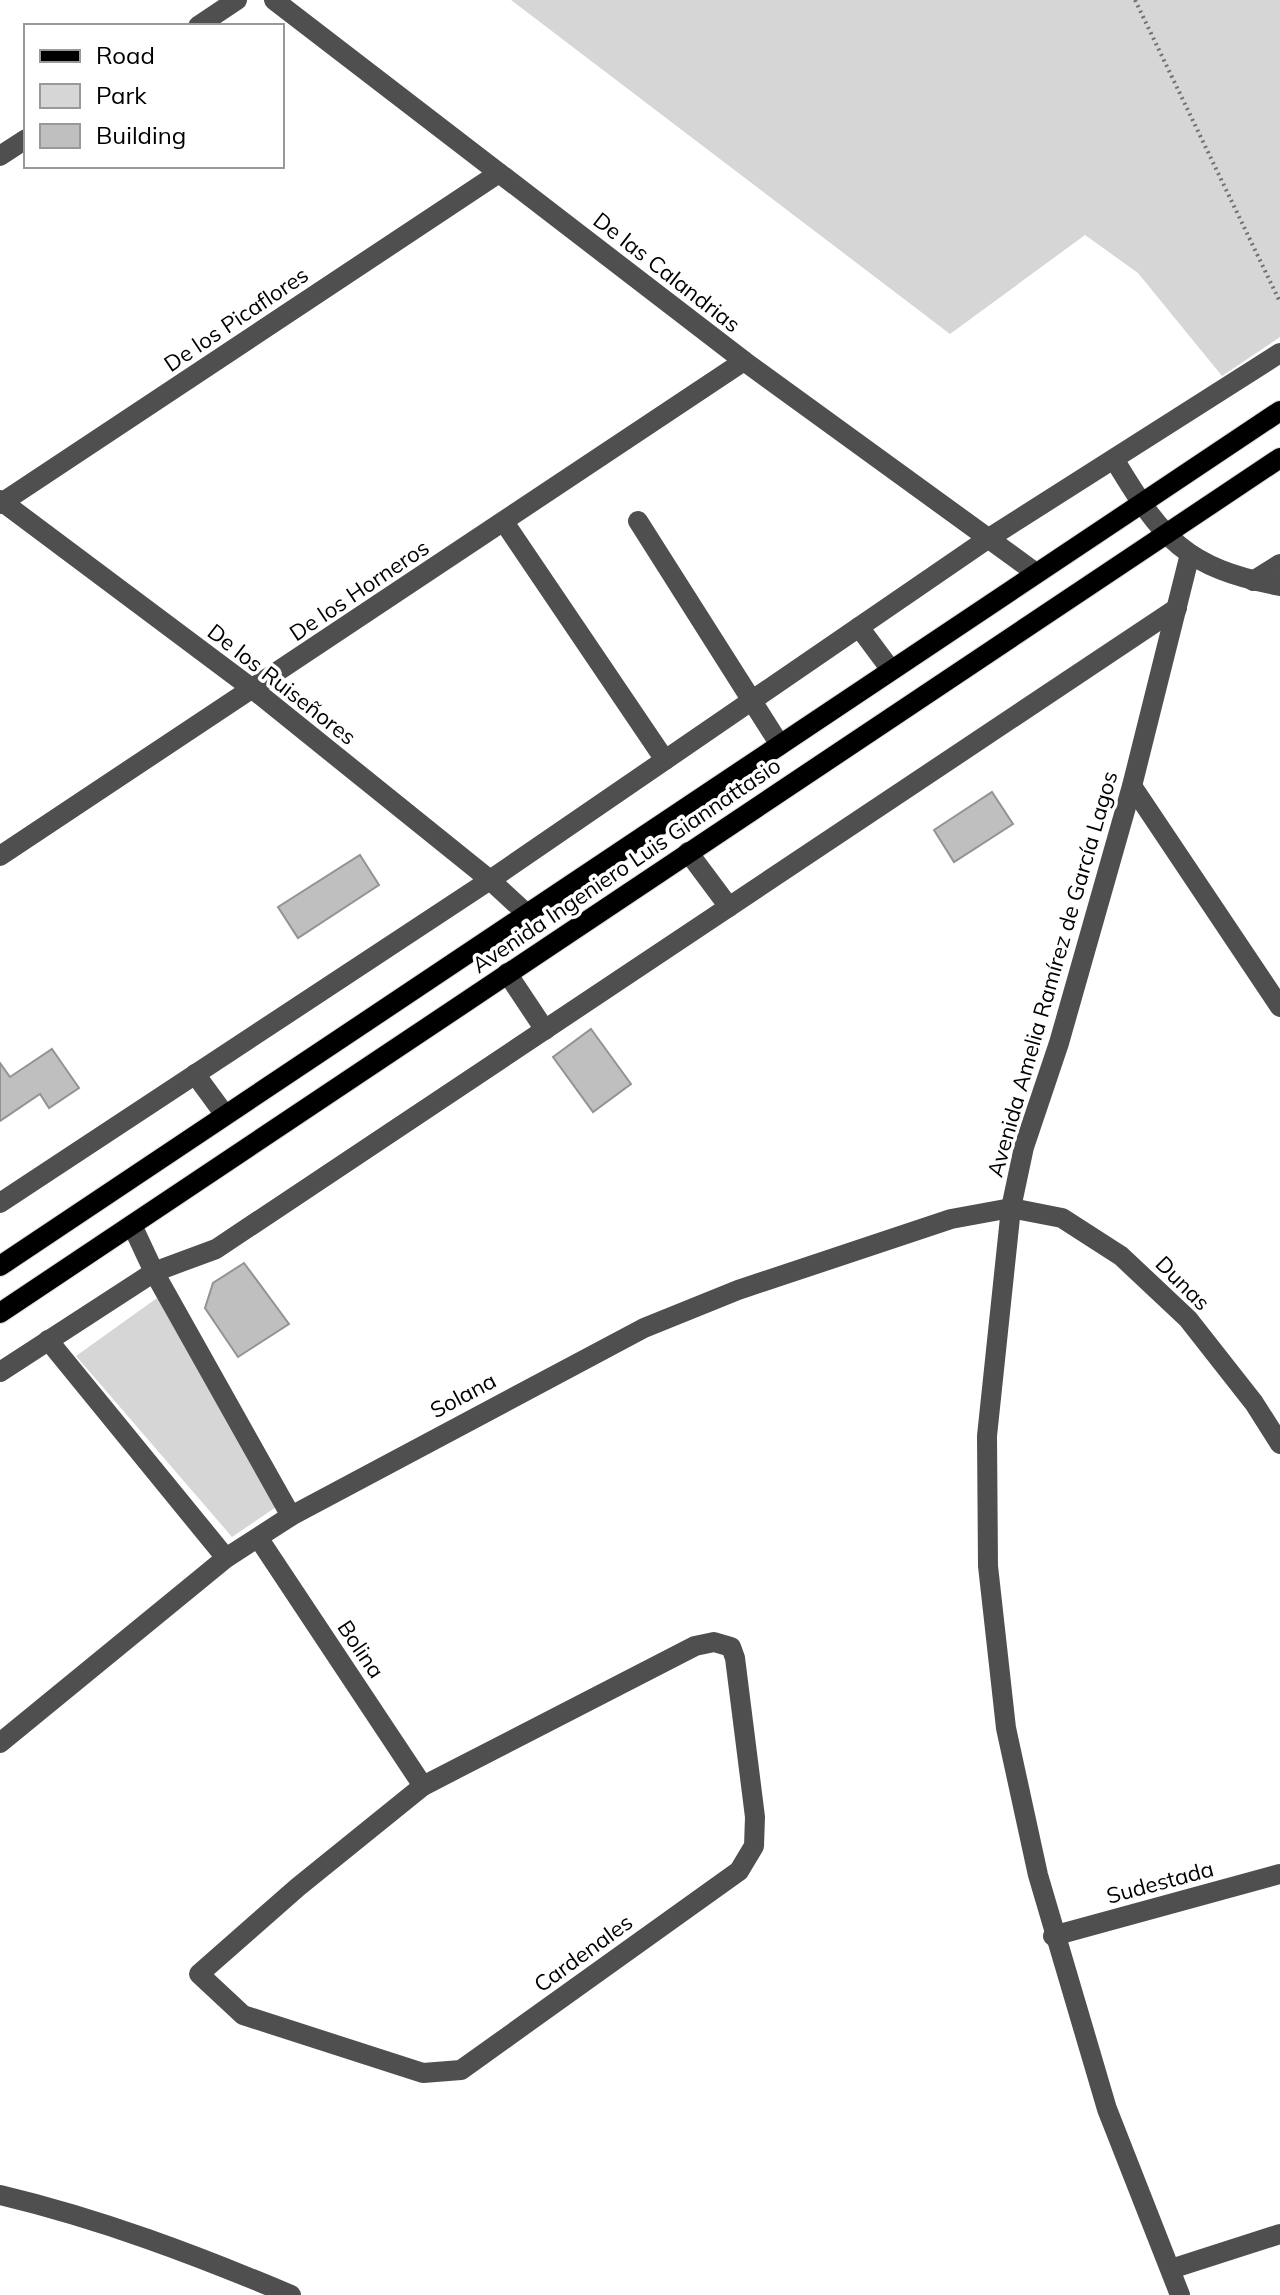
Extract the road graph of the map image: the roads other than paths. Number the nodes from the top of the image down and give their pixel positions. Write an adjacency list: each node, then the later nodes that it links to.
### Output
1 (237, 0): 3 (street)
2 (274, 0): 6 (street, De las Calandrias)
3 (201, 24)
4 (24, 140): 5 (street)
5 (0, 156)
6 (499, 173): 8 (street, De las Calandrias); 12 (street, De los Picaflores)
7 (1280, 353): 11 (street)
8 (744, 361): 15 (street, De los Horneros); 17 (street, De las Calandrias)
9 (1280, 411): 13 (main road, Avenida Ingeniero Luis Giannattasio)
10 (1280, 458): 16 (main road, Avenida Ingeniero Luis Giannattasio)
11 (1114, 459): 13 (street); 17 (street)
12 (1, 502): 26 (street, De los Ruiseñores)
13 (1141, 503): 16 (street); 20 (main road, Avenida Ingeniero Luis Giannattasio)
14 (638, 521): 27 (street)
15 (504, 522): 26 (street, De los Horneros); 29 (street)
16 (1164, 535): 18 (street); 31 (main road, Avenida Ingeniero Luis Giannattasio)
17 (986, 540): 20 (street, De las Calandrias); 24 (street)
18 (1190, 554): 21 (street); 23 (street, Avenida Amelia Ramírez de García Lagos)
19 (1280, 564): 21 (street)
20 (1036, 573): 25 (main road, Avenida Ingeniero Luis Giannattasio)
21 (1253, 581): 22 (street)
22 (1280, 586)
23 (1177, 608): 30 (street, Avenida Amelia Ramírez de García Lagos); 34 (street)
24 (859, 627): 25 (street); 27 (street)
25 (891, 670): 28 (main road, Avenida Ingeniero Luis Giannattasio)
26 (254, 690): 32 (street, De los Horneros); 33 (street, De los Ruiseñores)
27 (753, 700): 28 (street); 29 (street)
28 (780, 745): 35 (main road, Avenida Ingeniero Luis Giannattasio)
29 (665, 760): 33 (street)
30 (1132, 786): 37 (street); 42 (street, Avenida Amelia Ramírez de García Lagos)
31 (688, 852): 34 (street); 36 (main road, Avenida Ingeniero Luis Giannattasio)
32 (0, 856)
33 (490, 880): 35 (street, De los Ruiseñores); 39 (street)
34 (729, 907): 38 (street)
35 (527, 914): 40 (main road, Avenida Ingeniero Luis Giannattasio)
36 (507, 973): 38 (street); 43 (main road, Avenida Ingeniero Luis Giannattasio)
37 (1280, 1007)
38 (545, 1030): 45 (street)
39 (195, 1074): 40 (street); 41 (street)
40 (225, 1115): 44 (main road, Avenida Ingeniero Luis Giannattasio)
41 (0, 1203)
42 (1011, 1208): 49 (street, Dunas); 50 (street, Solana); 56 (street, Avenida Amelia Ramírez de García Lagos)
43 (132, 1225): 45 (street); 46 (main road, Avenida Ingeniero Luis Giannattasio)
44 (0, 1266)
45 (154, 1272): 47 (street); 50 (street)
46 (0, 1313)
47 (48, 1340): 48 (street); 52 (street)
48 (0, 1372)
49 (1280, 1444)
50 (291, 1516): 51 (street, Solana)
51 (259, 1539): 52 (street, Solana); 54 (street, Bolina)
52 (226, 1558): 53 (street, Solana)
53 (0, 1743)
54 (423, 1786): 54 (street, Cardenales)
55 (1280, 1874): 56 (street, Sudestada)
56 (1053, 1936): 59 (street, Avenida Amelia Ramírez de García Lagos)
57 (0, 2195): 60 (street)
58 (1280, 2234): 59 (street)
59 (1171, 2269): 61 (street, Avenida Amelia Ramírez de García Lagos)
60 (291, 2295)
61 (1180, 2295)

